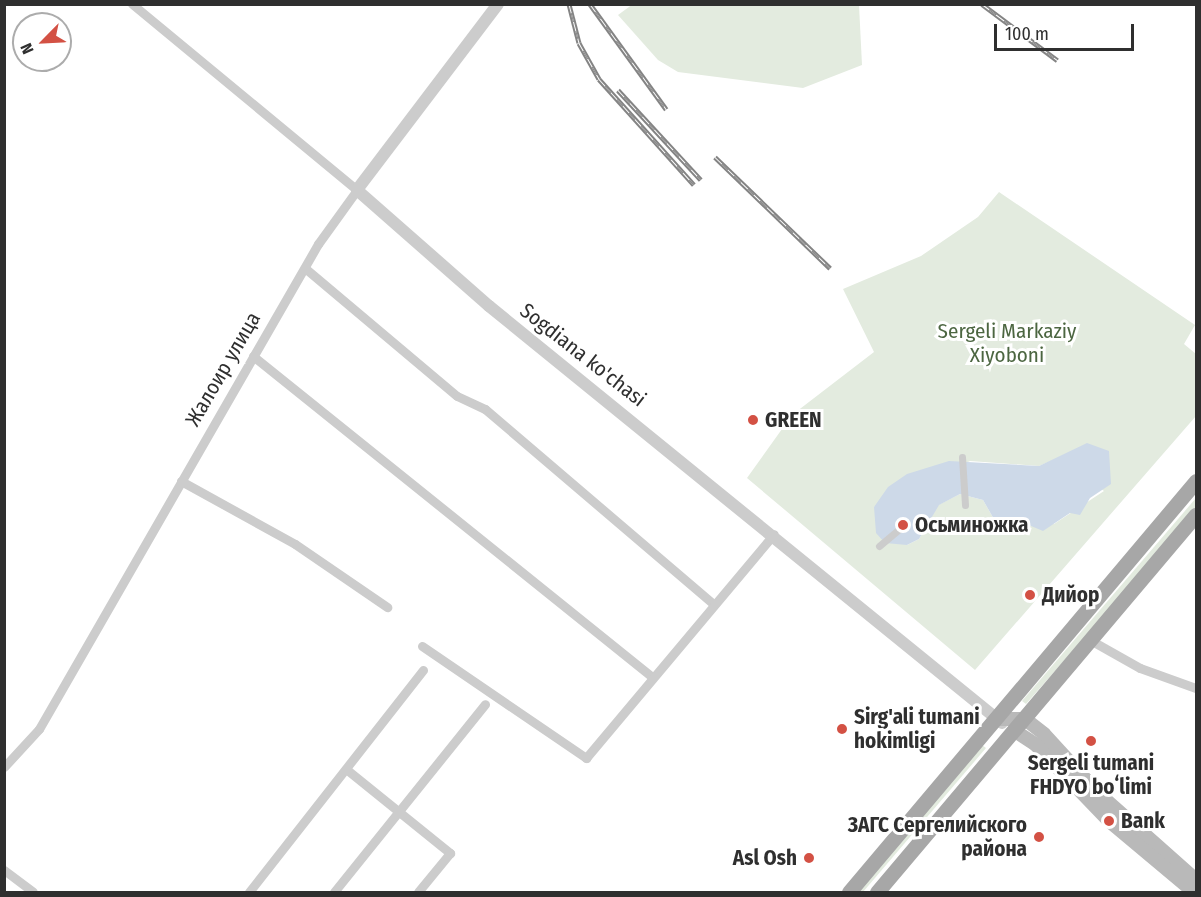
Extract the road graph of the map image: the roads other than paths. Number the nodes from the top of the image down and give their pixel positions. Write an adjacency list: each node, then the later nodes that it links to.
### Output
1 (132, 4): 3 (street, Sogdiana ko'chasi)
2 (498, 4): 3 (street, Жалоир улица)
3 (357, 190): 4 (street, Жалоир улица); 12 (street, Sogdiana ko'chasi)
4 (306, 269): 5 (street, Жалоир улица); 14 (street)
5 (253, 356): 7 (street, Жалоир улица); 19 (street)
6 (962, 457): 9 (street)
7 (181, 481): 15 (street); 24 (street, Жалоир улица)
8 (1197, 481): 22 (main road)
9 (965, 505)
10 (1197, 515): 16 (main road)
11 (899, 529): 13 (street)
12 (774, 534): 14 (street); 22 (street, Sogdiana ko'chasi)
13 (879, 546)
14 (712, 603): 19 (street)
15 (387, 607)
16 (1092, 641): 20 (street); 23 (main road)
17 (422, 646): 19 (street)
18 (423, 670): 25 (street)
19 (651, 676)
20 (1197, 688)
21 (485, 704): 26 (street)
22 (996, 718): 23 (main road); 33 (main road)
23 (1020, 725): 28 (main road); 34 (main road); 35 (main road)
24 (4, 767)
25 (346, 769): 26 (street); 30 (street)
26 (399, 812): 31 (street); 32 (street)
27 (4, 870): 29 (street)
28 (1197, 880)
29 (33, 892)
30 (249, 892)
31 (334, 892)
32 (418, 892)
33 (849, 892)
34 (877, 892)
35 (1194, 892)

